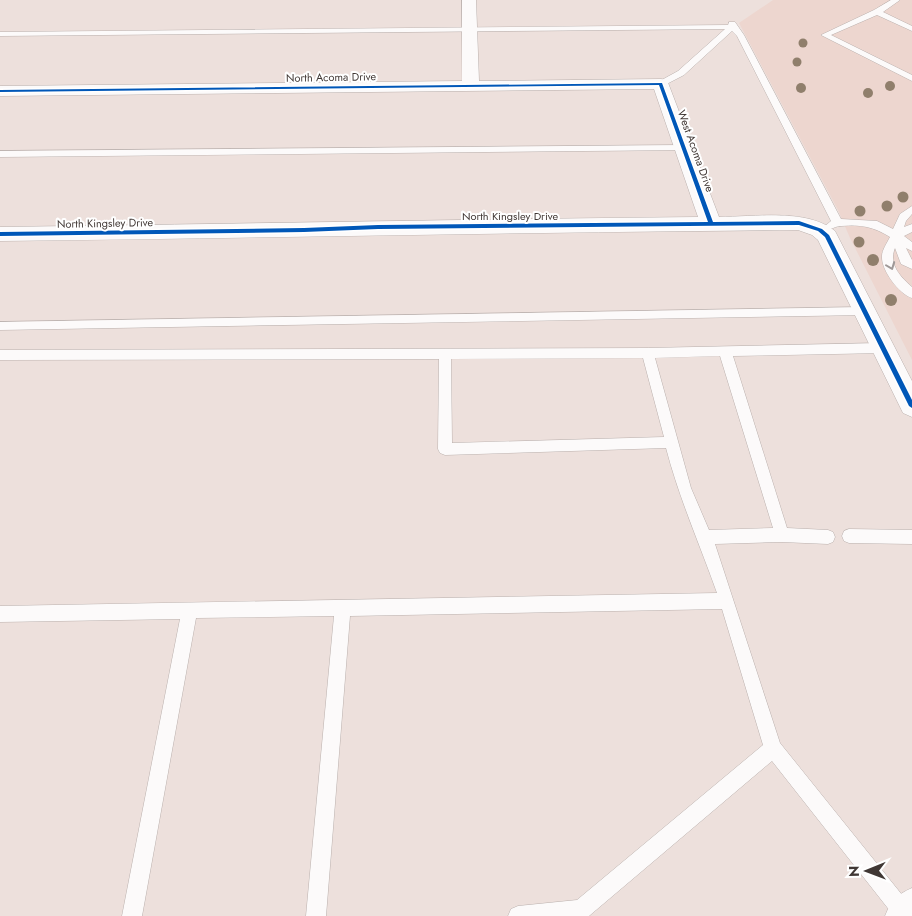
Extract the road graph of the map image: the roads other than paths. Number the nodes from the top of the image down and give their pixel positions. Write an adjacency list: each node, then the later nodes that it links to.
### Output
1 (468, 0): 6 (street)
2 (896, 0): 3 (lane)
3 (877, 12): 5 (lane); 8 (lane)
4 (733, 23): 6 (lane); 9 (lane); 16 (lane)
5 (912, 29)
6 (470, 30): 7 (lane); 10 (street)
7 (0, 34)
8 (912, 78)
9 (661, 84): 10 (street, North Acoma Drive); 12 (street, West Acoma Drive)
10 (471, 86): 11 (street, North Acoma Drive)
11 (0, 91)
12 (684, 148): 13 (lane); 15 (street, West Acoma Drive)
13 (0, 154)
14 (912, 209): 19 (lane)
15 (711, 224): 16 (street, North Kingsley Drive); 18 (street, North Kingsley Drive)
16 (829, 226): 19 (lane); 25 (street)
17 (912, 230): 19 (lane)
18 (0, 234)
19 (896, 236): 20 (lane); 21 (lane); 22 (lane); 23 (lane); 24 (lane, one-way to 24)
20 (912, 238)
21 (912, 247)
22 (912, 256)
23 (912, 266)
24 (910, 289)
25 (865, 311): 26 (lane); 27 (street)
26 (0, 326)
27 (883, 348): 28 (lane); 32 (street)
28 (725, 351): 29 (lane); 34 (lane)
29 (648, 352): 30 (lane); 33 (lane)
30 (445, 354): 31 (lane); 33 (lane)
31 (0, 355)
32 (910, 398)
33 (672, 442): 36 (lane)
34 (782, 535): 36 (lane); 37 (lane)
35 (850, 536): 38 (lane)
36 (706, 537): 39 (lane)
37 (828, 537)
38 (912, 538)
39 (726, 602): 40 (lane); 43 (lane)
40 (342, 608): 41 (lane); 46 (lane)
41 (189, 611): 42 (lane); 45 (lane)
42 (0, 614)
43 (773, 748): 44 (lane); 47 (lane)
44 (908, 913)
45 (132, 916)
46 (316, 916)
47 (518, 916)

